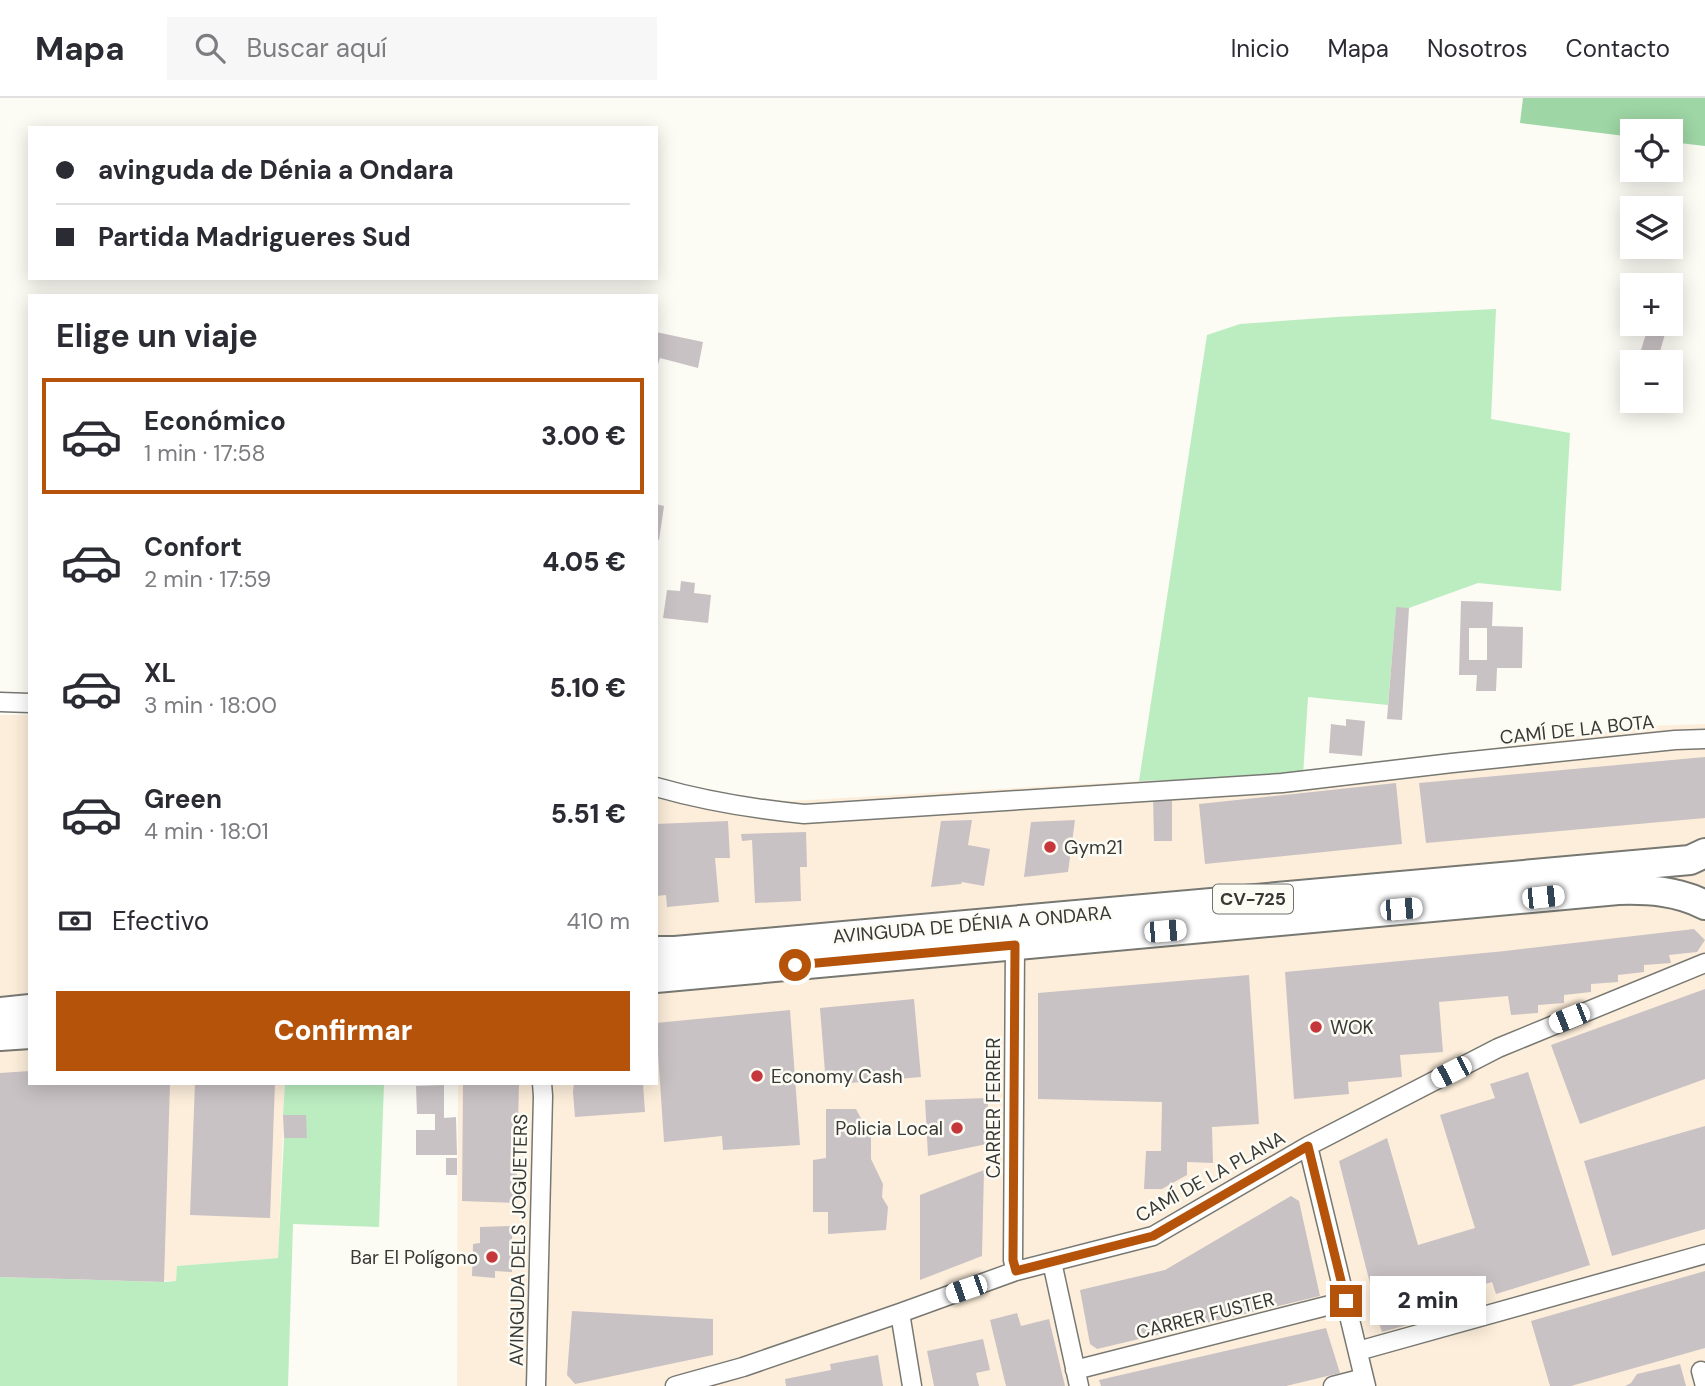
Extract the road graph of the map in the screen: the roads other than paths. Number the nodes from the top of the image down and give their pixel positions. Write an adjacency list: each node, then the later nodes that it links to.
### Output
1 (0, 702): 2 (street)
2 (28, 703)
3 (1705, 739): 4 (street, CAMÍ DE LA BOTA)
4 (658, 788)
5 (1705, 853): 8 (main road, AVINGUDA DE DÉNIA A ONDARA / CV-725)
6 (1705, 905): 7 (main road, AVINGUDA DE DÉNIA A ONDARA / CV-725)
7 (1015, 945): 10 (main road, AVINGUDA DE DÉNIA A ONDARA / CV-725); 19 (street, CARRER FERRER)
8 (658, 951)
9 (1705, 963): 16 (street, CAMÍ DE LA PLANA)
10 (658, 978)
11 (28, 1009): 12 (main road)
12 (0, 1012)
13 (28, 1034): 14 (main road)
14 (0, 1036)
15 (544, 1087): 25 (street, AVINGUDA DELS JOGUETERS)
16 (1308, 1146): 18 (street, CAMÍ DE LA PLANA); 20 (street)
17 (1705, 1254): 22 (street)
18 (1052, 1262): 19 (street, CAMÍ DE LA PLANA); 23 (street)
19 (1016, 1271): 21 (street, CAMÍ DE LA PLANA)
20 (1346, 1301): 22 (street); 23 (street, CARRER FUSTER)
21 (900, 1313): 26 (street, CAMÍ DE LA PLANA); 27 (street)
22 (1358, 1351): 24 (street)
23 (1077, 1378)
24 (1365, 1382): 28 (street)
25 (536, 1386)
26 (675, 1386)
27 (912, 1386)
28 (1333, 1386)

